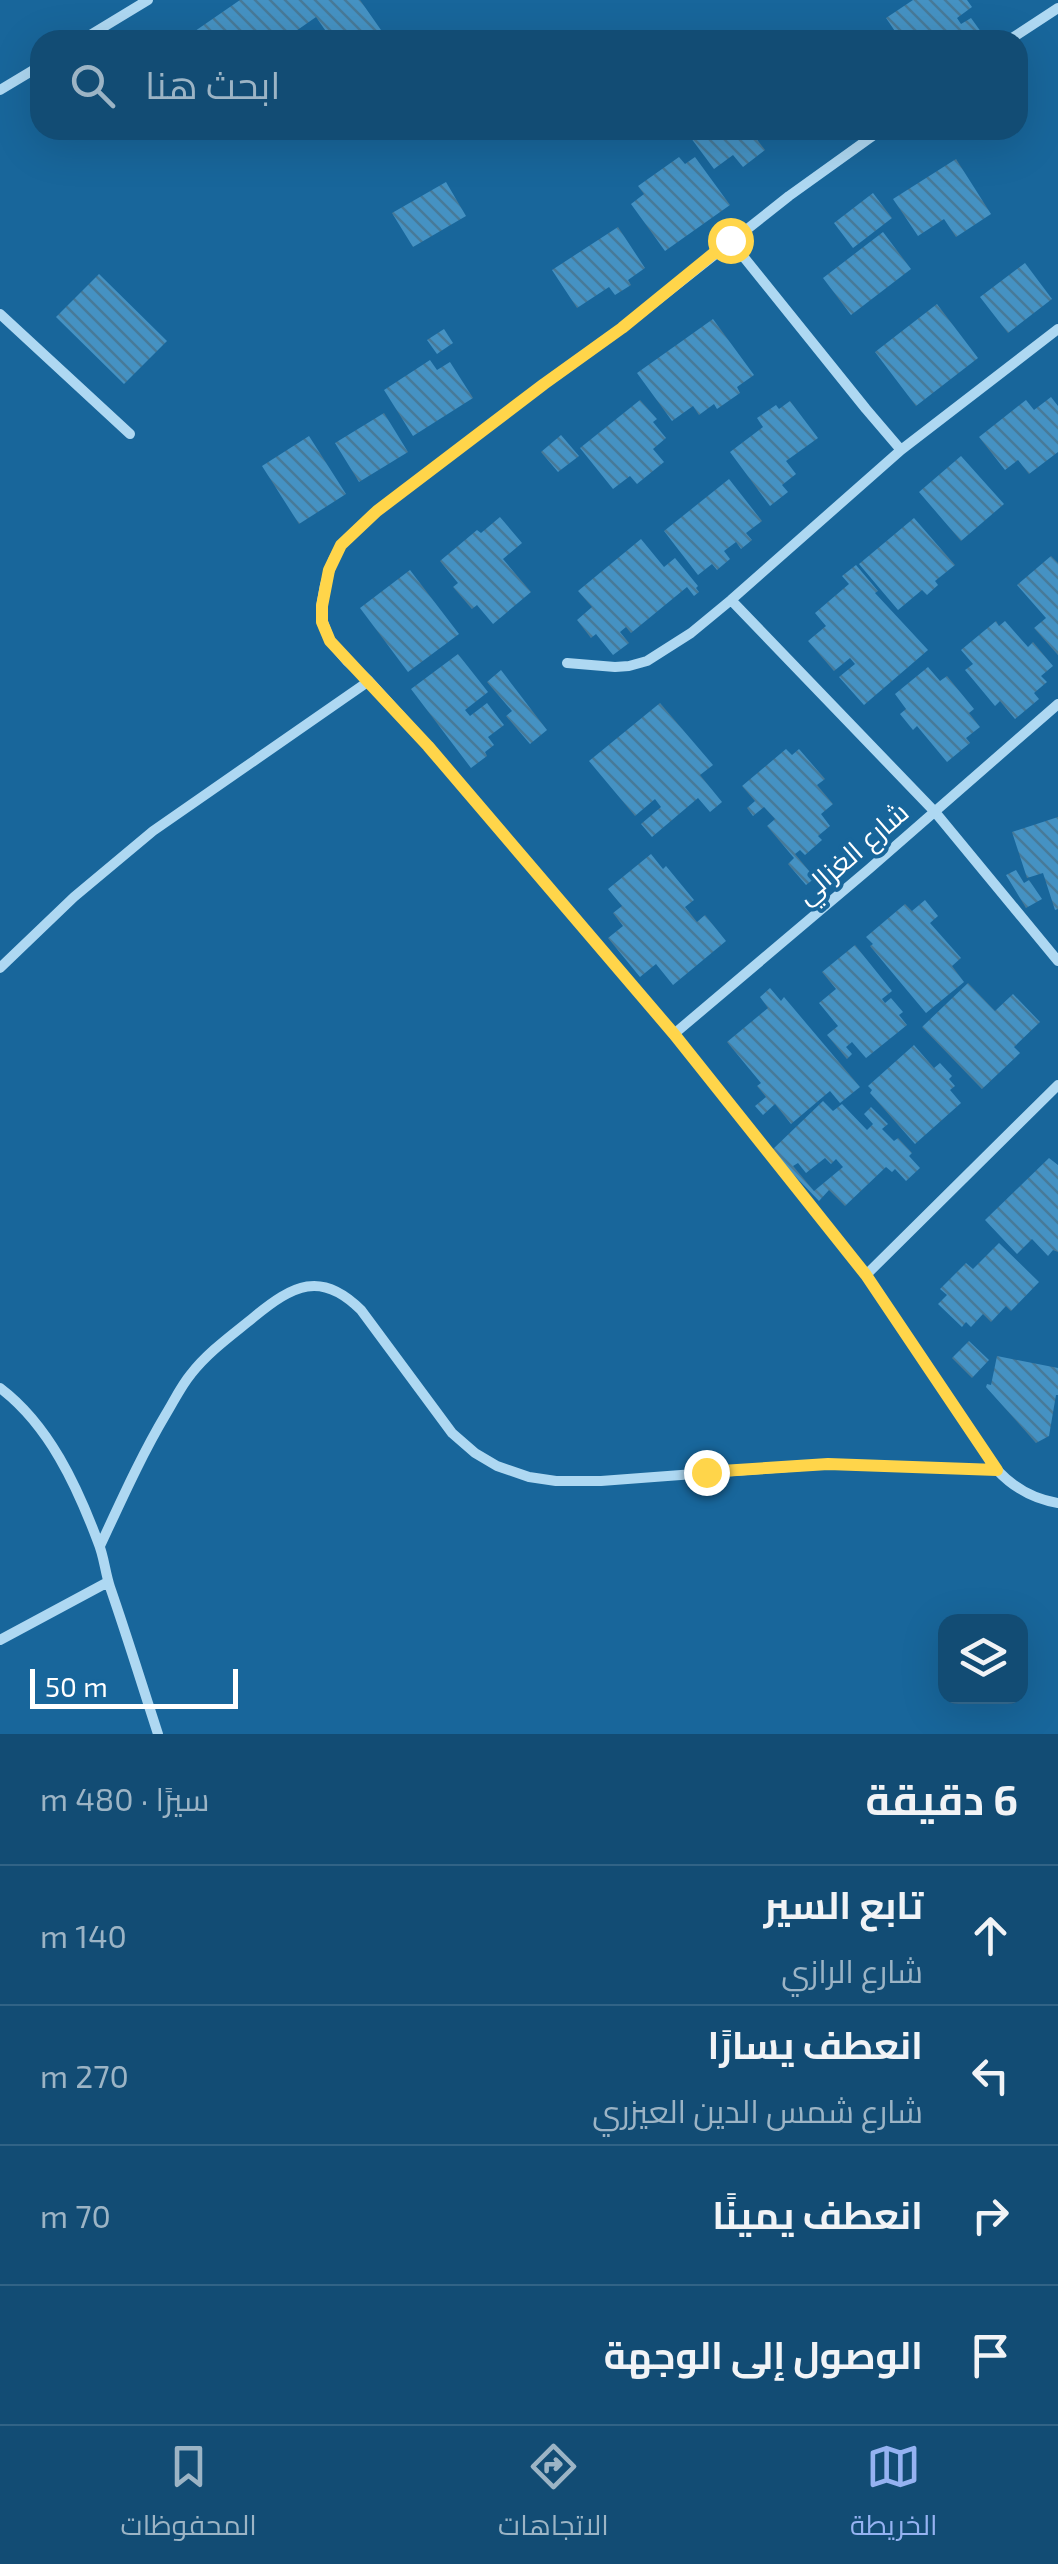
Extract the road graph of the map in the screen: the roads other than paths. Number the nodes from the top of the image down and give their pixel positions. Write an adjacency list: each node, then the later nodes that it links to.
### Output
1 (148, 0): 3 (street)
2 (1058, 8): 4 (street)
3 (98, 30)
4 (1024, 30)
5 (30, 72): 6 (street)
6 (0, 90)
7 (867, 140): 8 (street)
8 (730, 240): 12 (street); 15 (street)
9 (0, 314): 11 (street)
10 (1058, 329): 12 (street)
11 (130, 434)
12 (901, 450): 13 (street)
13 (731, 600): 14 (street); 17 (street)
14 (567, 663)
15 (369, 681): 19 (street); 20 (street)
16 (1058, 704): 17 (street, شارع الغزالي)
17 (936, 812): 18 (street); 20 (street, شارع الغزالي)
18 (1058, 960)
19 (0, 968)
20 (674, 1034): 22 (street)
21 (1058, 1085): 22 (street)
22 (866, 1275): 24 (street)
23 (0, 1388): 26 (street)
24 (997, 1470): 25 (street); 26 (street)
25 (1058, 1503)
26 (100, 1546): 27 (street)
27 (108, 1582): 28 (street); 29 (street)
28 (0, 1640)
29 (158, 1734)

